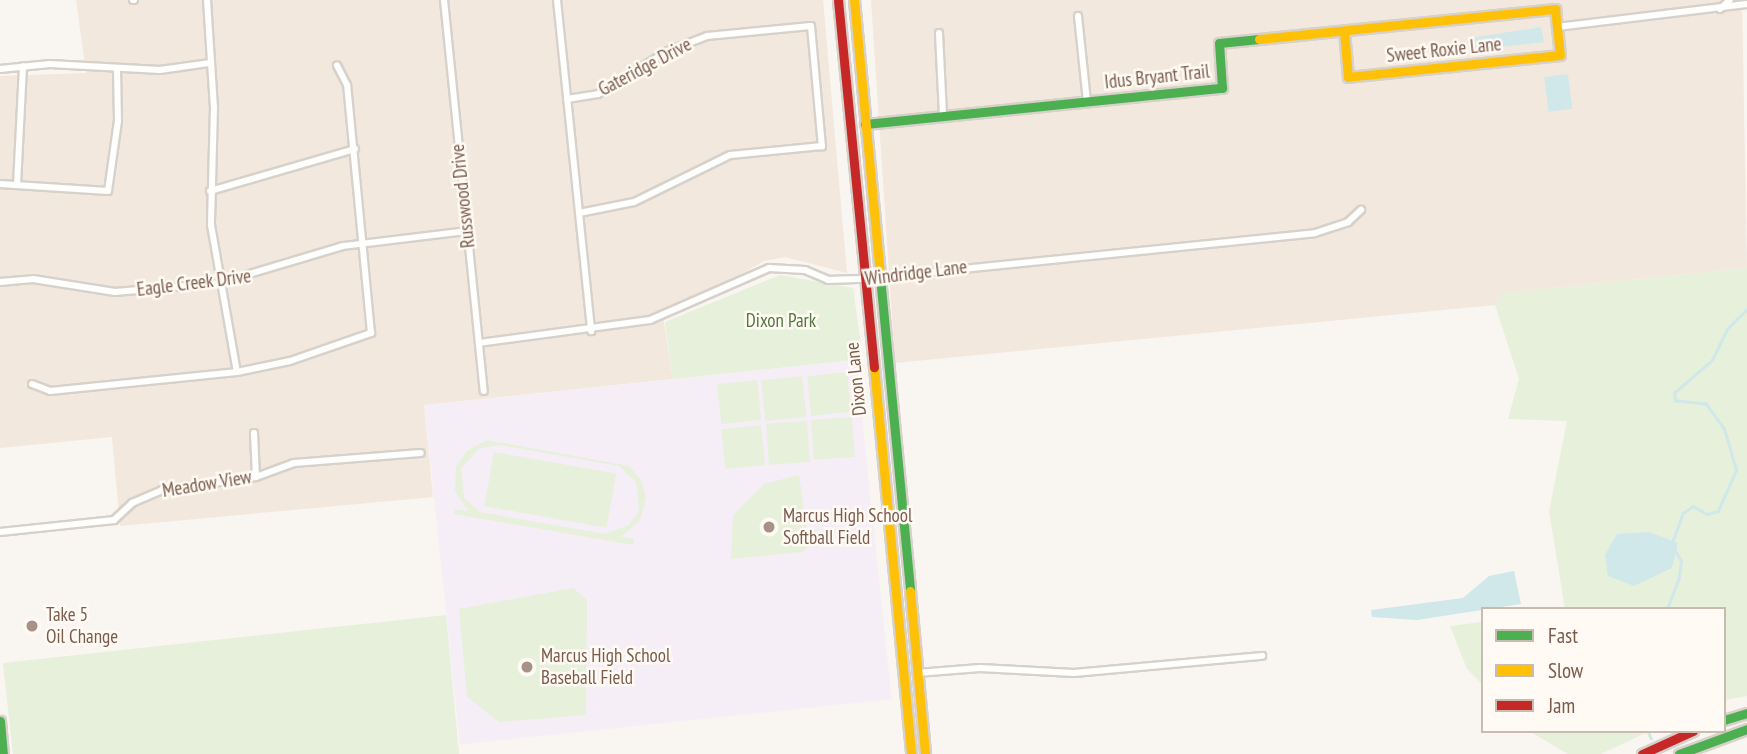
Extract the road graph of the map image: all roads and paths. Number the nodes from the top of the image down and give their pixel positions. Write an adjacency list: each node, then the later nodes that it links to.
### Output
1 (207, 0): 13 (street)
2 (444, 0): 28 (street, Russwood Drive)
3 (557, 0): 18 (street)
4 (838, 0): 31 (main road, Dixon Lane)
5 (854, 0): 21 (main road, Dixon Lane)
6 (1730, 0): 8 (street)
7 (1747, 4): 8 (street)
8 (1719, 11): 10 (street)
9 (1078, 16): 19 (street)
10 (1557, 27): 11 (main road, Idus Bryant Trail); 11 (main road, Sweet Roxie Lane)
11 (1344, 31): 19 (main road, Idus Bryant Trail)
12 (939, 33): 20 (street)
13 (209, 64): 16 (street); 25 (street)
14 (337, 65): 22 (street)
15 (23, 66): 16 (street); 17 (street); 24 (street)
16 (117, 68): 24 (street)
17 (0, 69)
18 (567, 99): 27 (street); 27 (street, Gateridge Drive)
19 (1087, 102): 20 (main road, Idus Bryant Trail)
20 (943, 116): 21 (main road, Idus Bryant Trail)
21 (864, 124): 30 (main road, Dixon Lane)
22 (355, 149): 25 (street); 29 (street)
23 (0, 184): 24 (street)
24 (17, 185)
25 (210, 191): 33 (street)
26 (1361, 210): 30 (street, Windridge Lane)
27 (579, 213): 34 (street)
28 (467, 231): 29 (street, Eagle Creek Drive); 35 (street, Russwood Drive)
29 (364, 242): 33 (street, Eagle Creek Drive); 36 (street)
30 (878, 274): 31 (street, Windridge Lane); 44 (main road, Dixon Lane)
31 (864, 279): 34 (street, Windridge Lane); 51 (main road, Dixon Lane)
32 (0, 282): 33 (street, Eagle Creek Drive)
33 (219, 283): 36 (street)
34 (591, 331): 35 (street, Windridge Lane)
35 (479, 343): 38 (street, Russwood Drive)
36 (237, 372): 37 (street)
37 (32, 384)
38 (484, 391)
39 (254, 433): 41 (street)
40 (421, 453): 41 (street, Meadow View)
41 (256, 477): 42 (street, Meadow View)
42 (0, 532)
43 (1262, 656): 44 (street)
44 (917, 673): 52 (main road, Dixon Lane)
45 (1747, 713): 46 (main road)
46 (1726, 719)
47 (0, 721): 50 (main road)
48 (1747, 729): 54 (main road)
49 (1689, 733): 53 (main road)
50 (4, 754)
51 (911, 754)
52 (925, 754)
53 (1642, 754)
54 (1679, 754)

